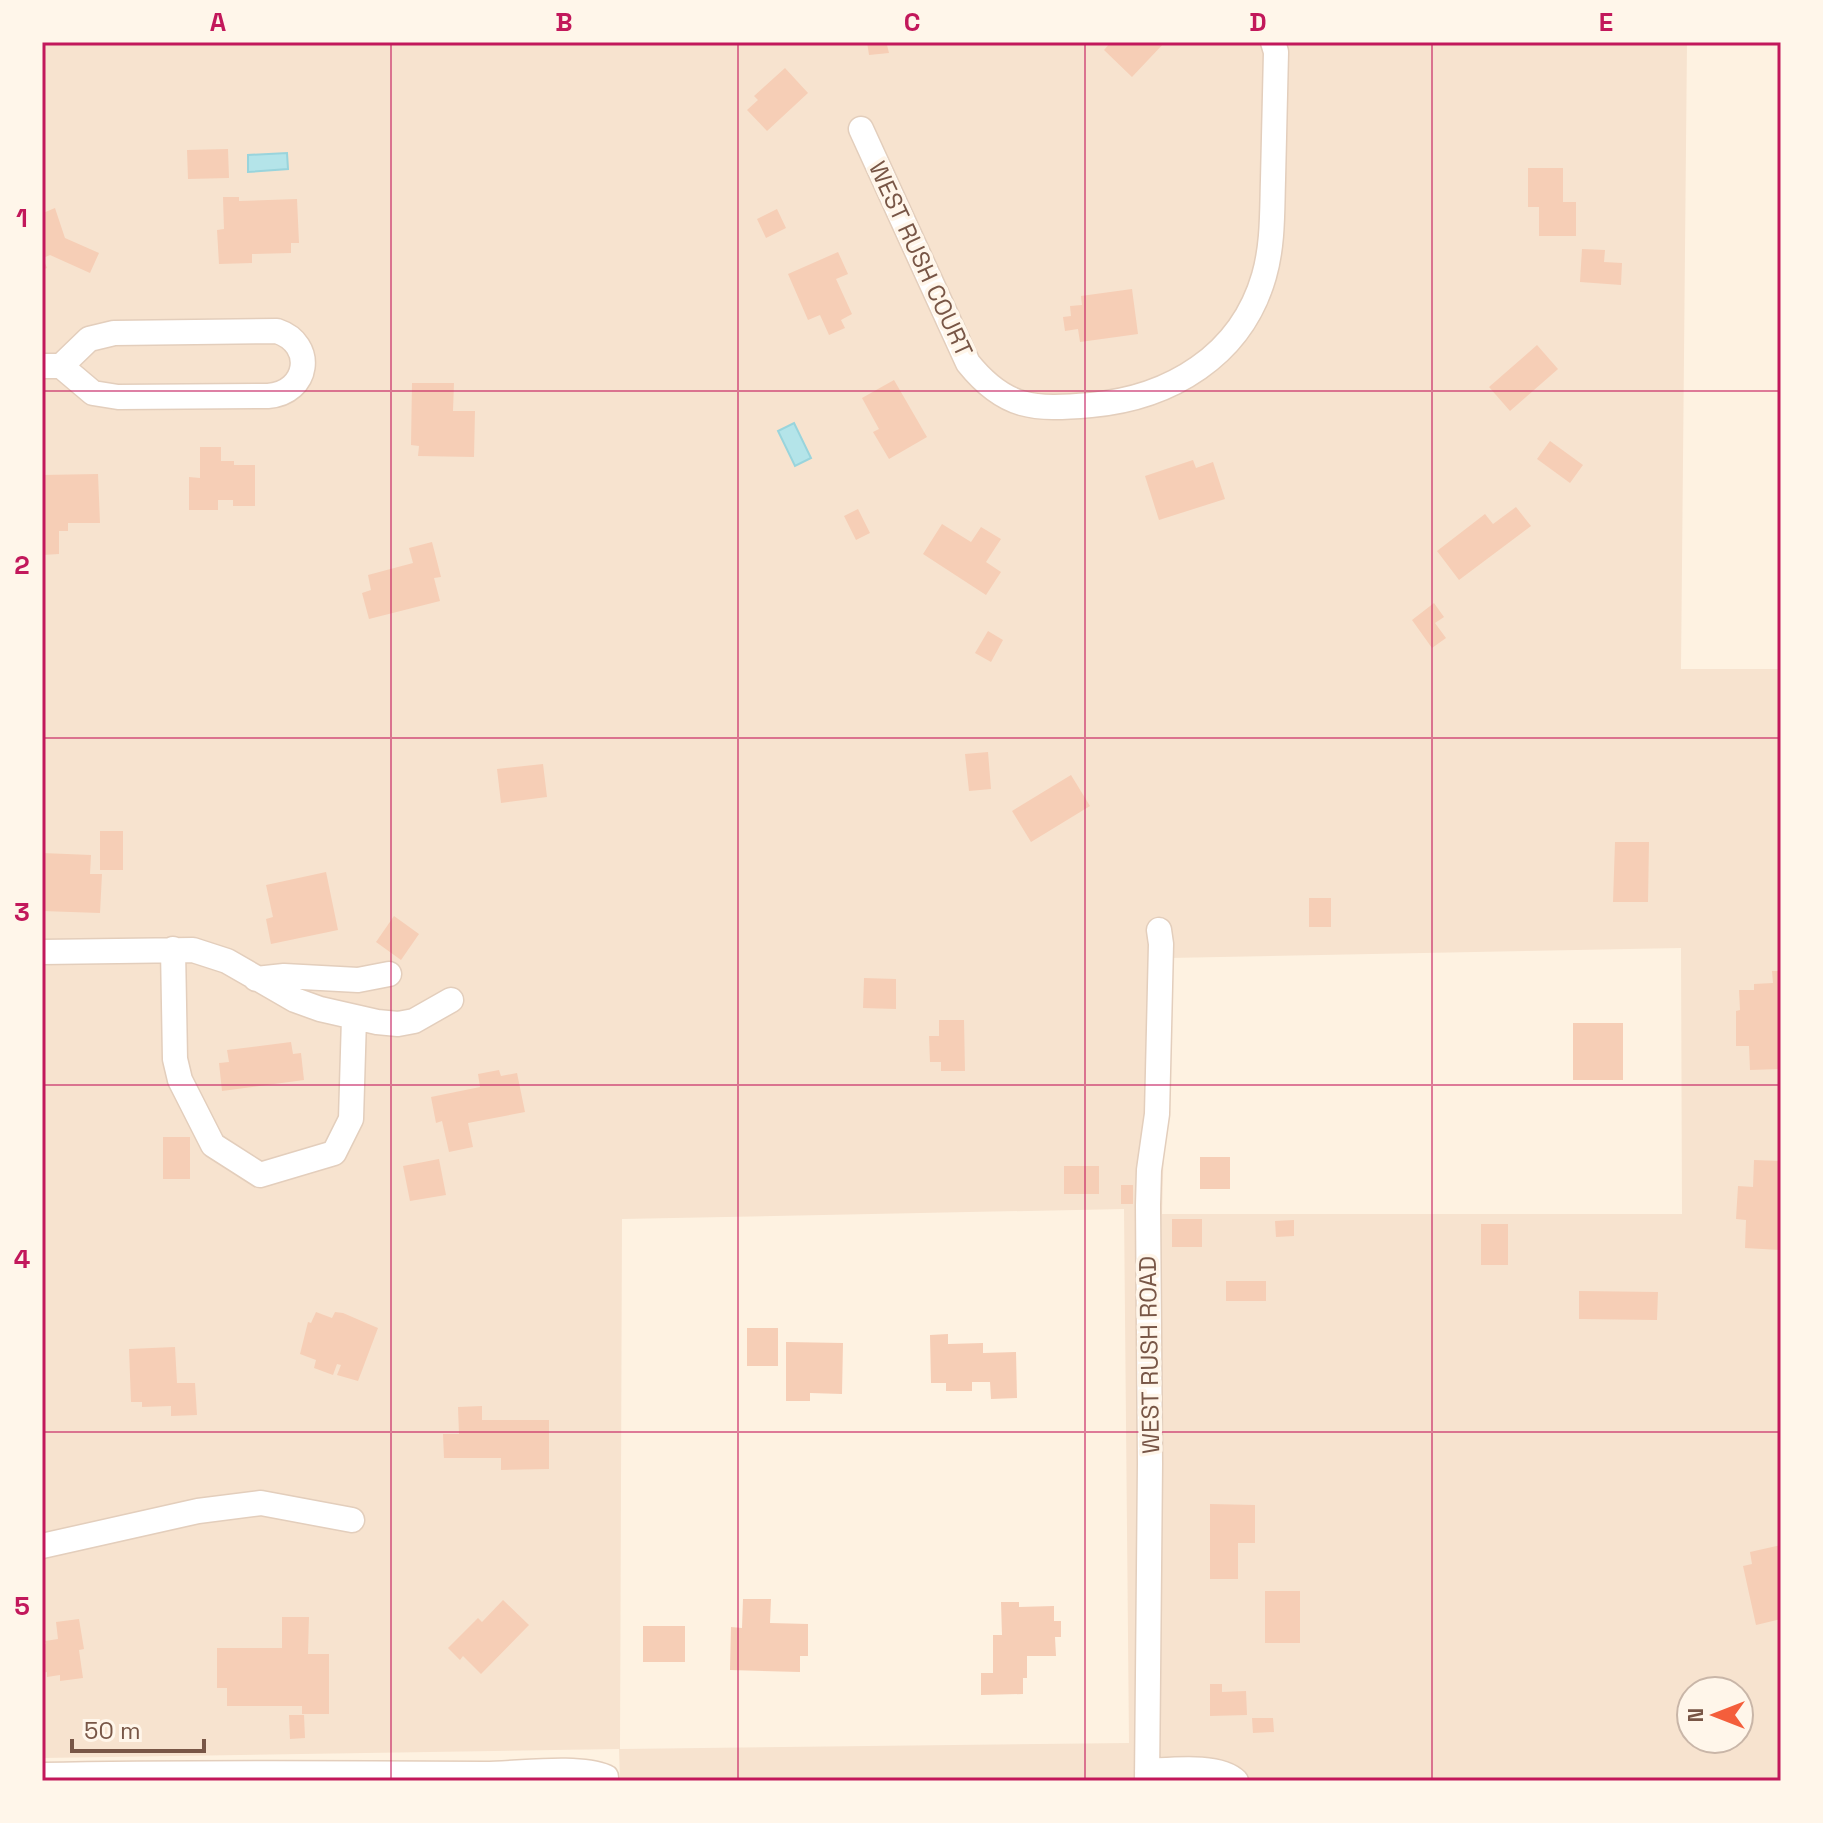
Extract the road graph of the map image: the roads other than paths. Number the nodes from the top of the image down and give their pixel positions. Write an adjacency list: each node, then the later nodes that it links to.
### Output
1 (1273, 42): 2 (street, WEST RUSH COURT)
2 (861, 129)
3 (52, 366): 3 (street)
4 (1159, 930): 14 (street, WEST RUSH ROAD)
5 (173, 949): 6 (street); 8 (street); 10 (street)
6 (42, 952)
7 (389, 974): 8 (street)
8 (256, 979): 10 (street)
9 (451, 1000): 10 (street)
10 (354, 1018)
11 (352, 1520): 12 (street)
12 (42, 1546)
13 (42, 1775): 15 (street)
14 (1147, 1776): 17 (street)
15 (510, 1778): 16 (street)
16 (606, 1781)
17 (1236, 1781)

